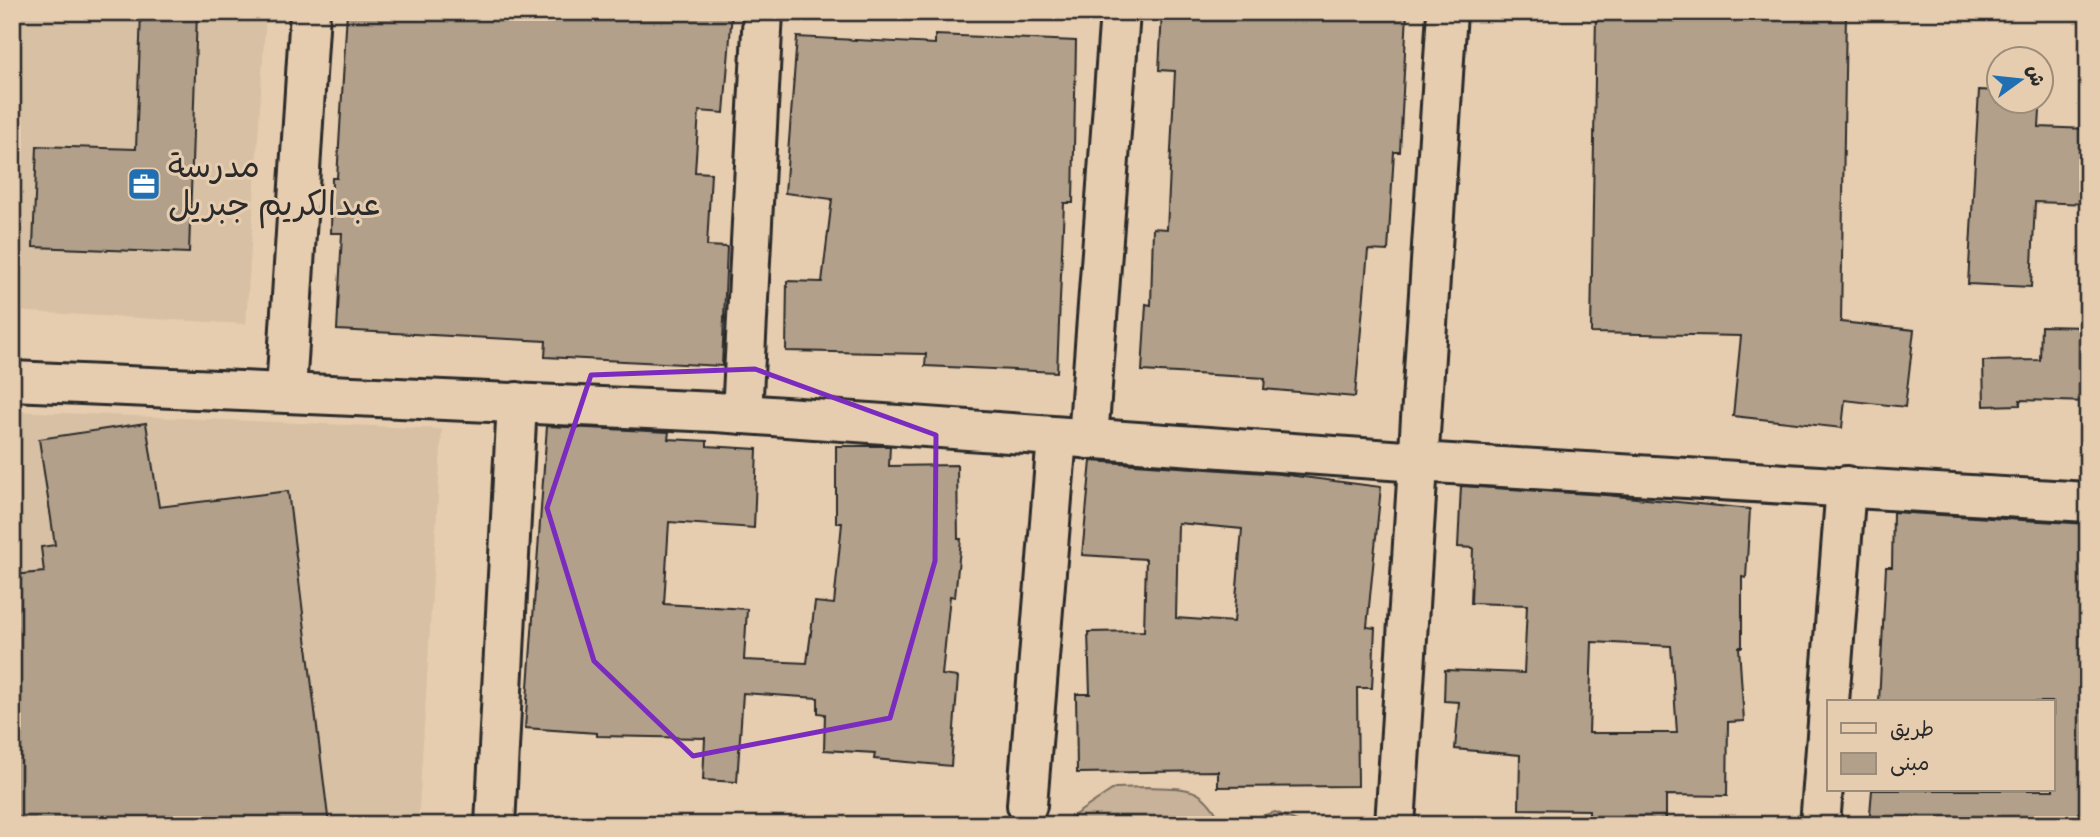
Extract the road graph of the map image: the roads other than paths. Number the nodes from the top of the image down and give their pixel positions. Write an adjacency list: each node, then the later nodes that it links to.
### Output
1 (310, 12): 6 (street)
2 (763, 12): 8 (street)
3 (1120, 12): 9 (street)
4 (1447, 12): 10 (street)
5 (12, 381): 6 (street)
6 (286, 391): 7 (street)
7 (517, 402): 8 (street); 16 (street)
8 (742, 414): 9 (street)
9 (1073, 438): 10 (street); 15 (street)
10 (1418, 462): 11 (street); 17 (street)
11 (1846, 486): 12 (street); 13 (street)
12 (2088, 502)
13 (1829, 700)
14 (1827, 736): 18 (street)
15 (1027, 805)
16 (495, 825)
17 (1395, 825)
18 (1820, 825)

